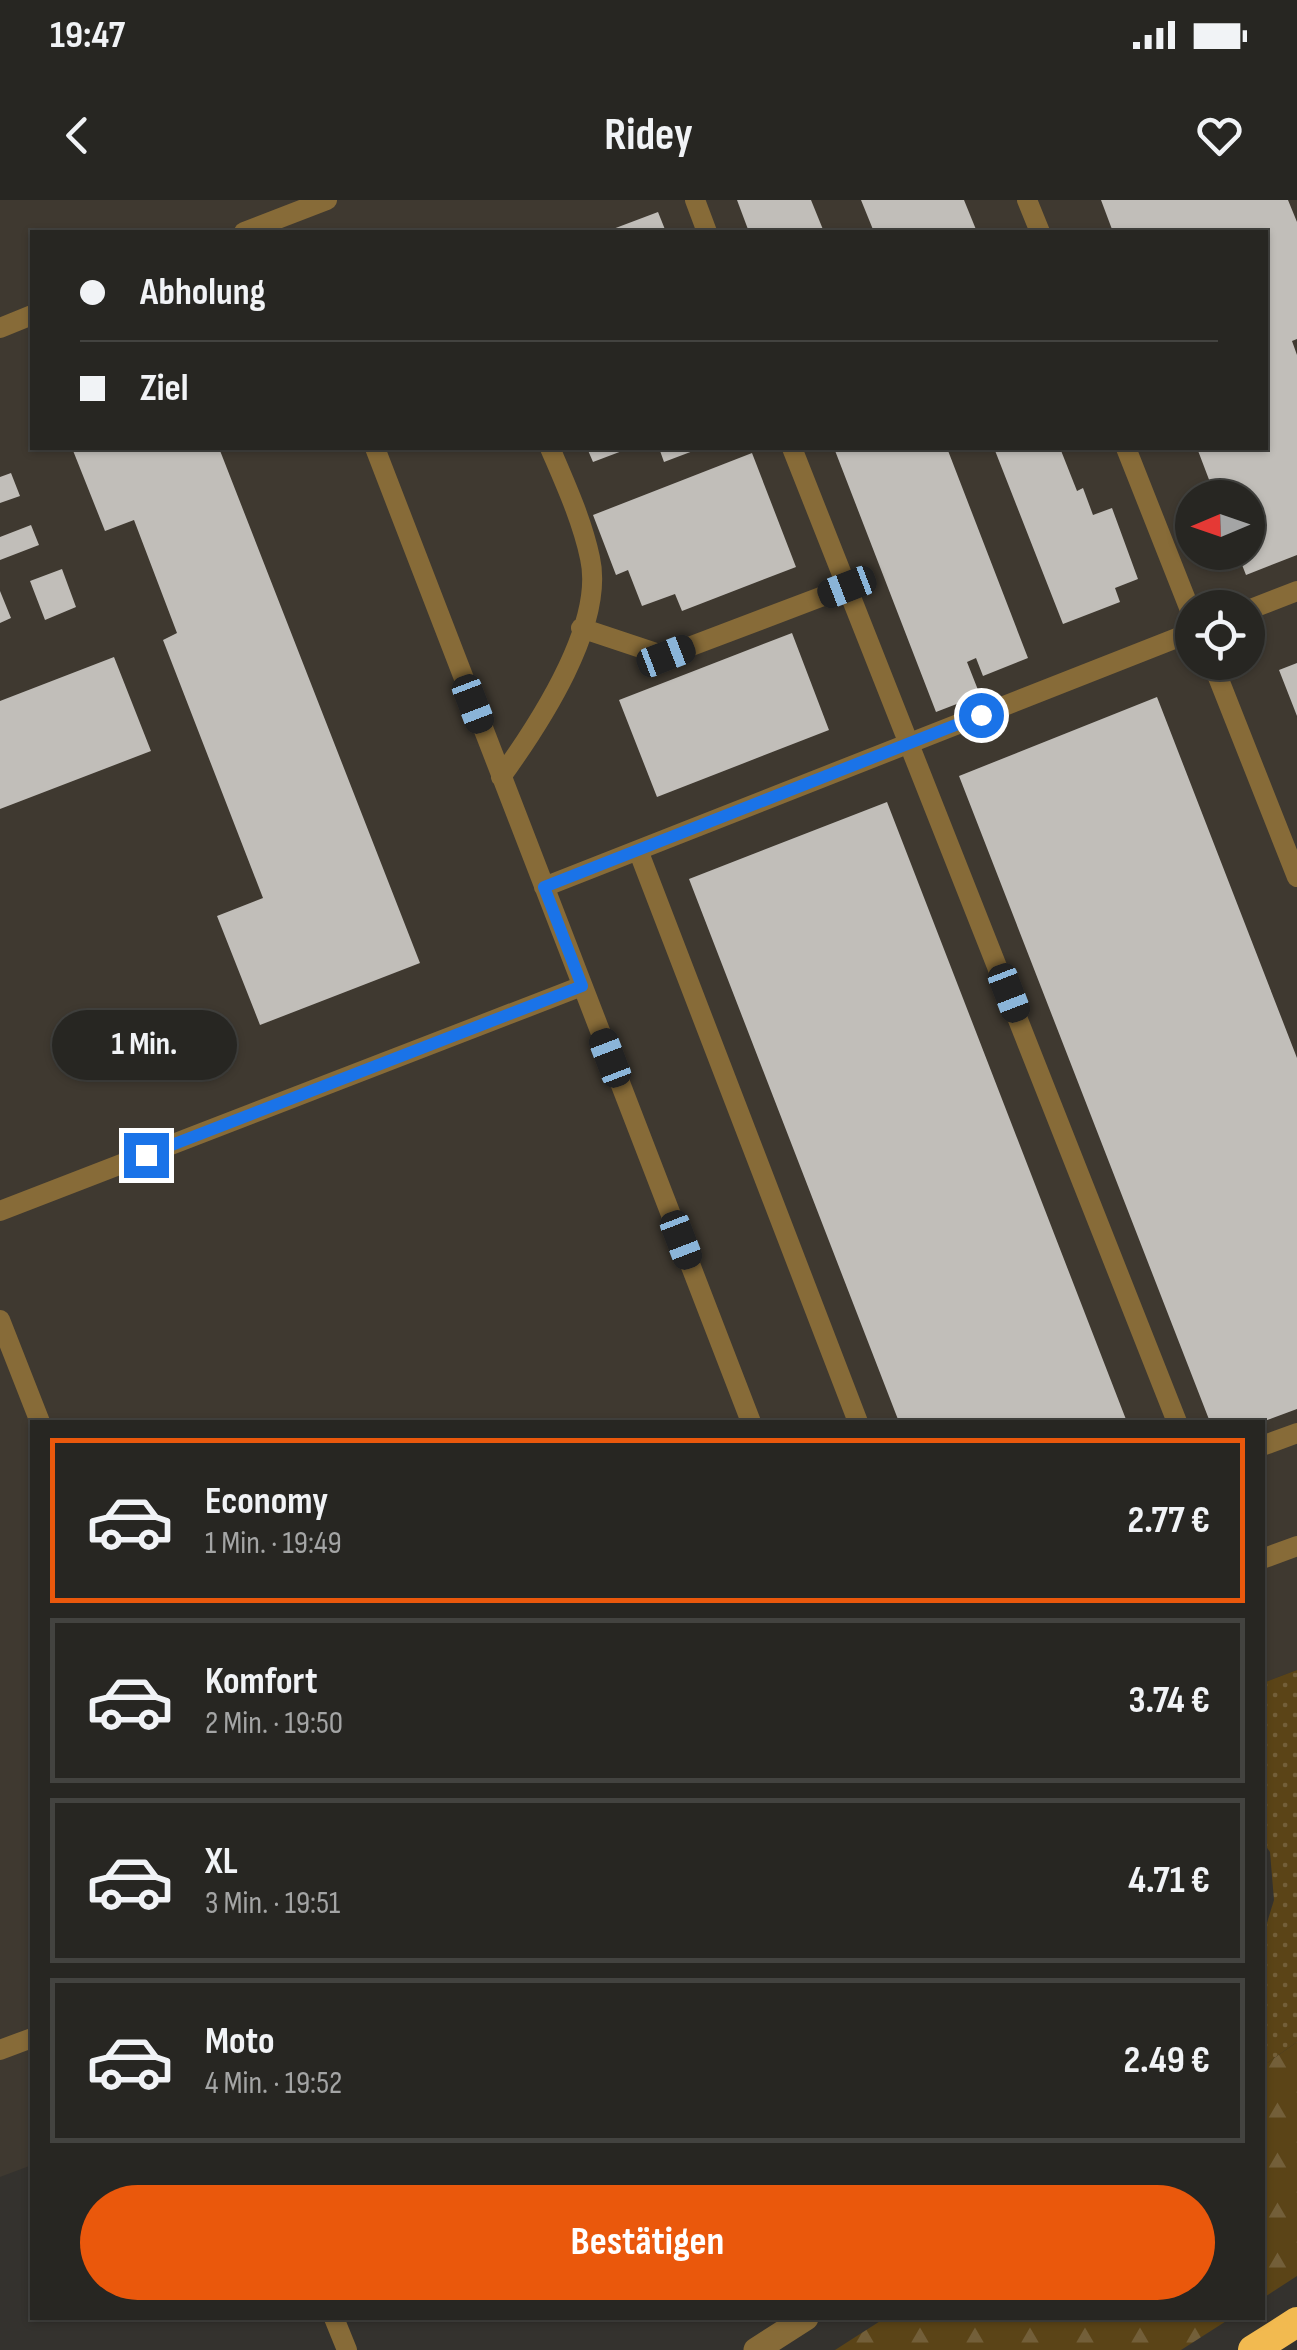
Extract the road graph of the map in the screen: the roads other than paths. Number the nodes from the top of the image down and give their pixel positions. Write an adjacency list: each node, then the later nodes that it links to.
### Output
1 (327, 200): 4 (lane)
2 (694, 200): 6 (lane)
3 (1027, 200): 7 (lane)
4 (286, 216): 5 (lane)
5 (249, 230)
6 (707, 230)
7 (1039, 230)
8 (30, 316): 9 (lane)
9 (0, 328)
10 (375, 450): 22 (lane)
11 (551, 450): 18 (lane)
12 (793, 450): 14 (lane)
13 (1127, 450): 15 (lane)
14 (847, 587): 18 (lane); 21 (lane)
15 (1182, 590)
16 (1297, 591): 17 (lane)
17 (1265, 603)
18 (581, 628): 22 (lane)
19 (1175, 639): 21 (lane)
20 (1219, 680): 24 (lane)
21 (911, 743): 23 (lane); 32 (lane)
22 (502, 776): 25 (lane)
23 (638, 850): 25 (lane); 31 (lane)
24 (1297, 877)
25 (544, 887): 26 (lane)
26 (582, 986): 27 (lane); 30 (lane)
27 (0, 1211)
28 (0, 1320): 29 (lane)
29 (39, 1420)
30 (750, 1420)
31 (857, 1420)
32 (1176, 1420)
33 (1297, 1433): 34 (lane)
34 (1265, 1445)
35 (1297, 1546): 36 (lane)
36 (1265, 1558)
37 (30, 2039): 38 (lane)
38 (0, 2050)
39 (335, 2320): 42 (lane)
40 (803, 2320): 43 (street)
41 (1297, 2322): 44 (highway)
42 (347, 2350)
43 (756, 2350)
44 (1253, 2350)

